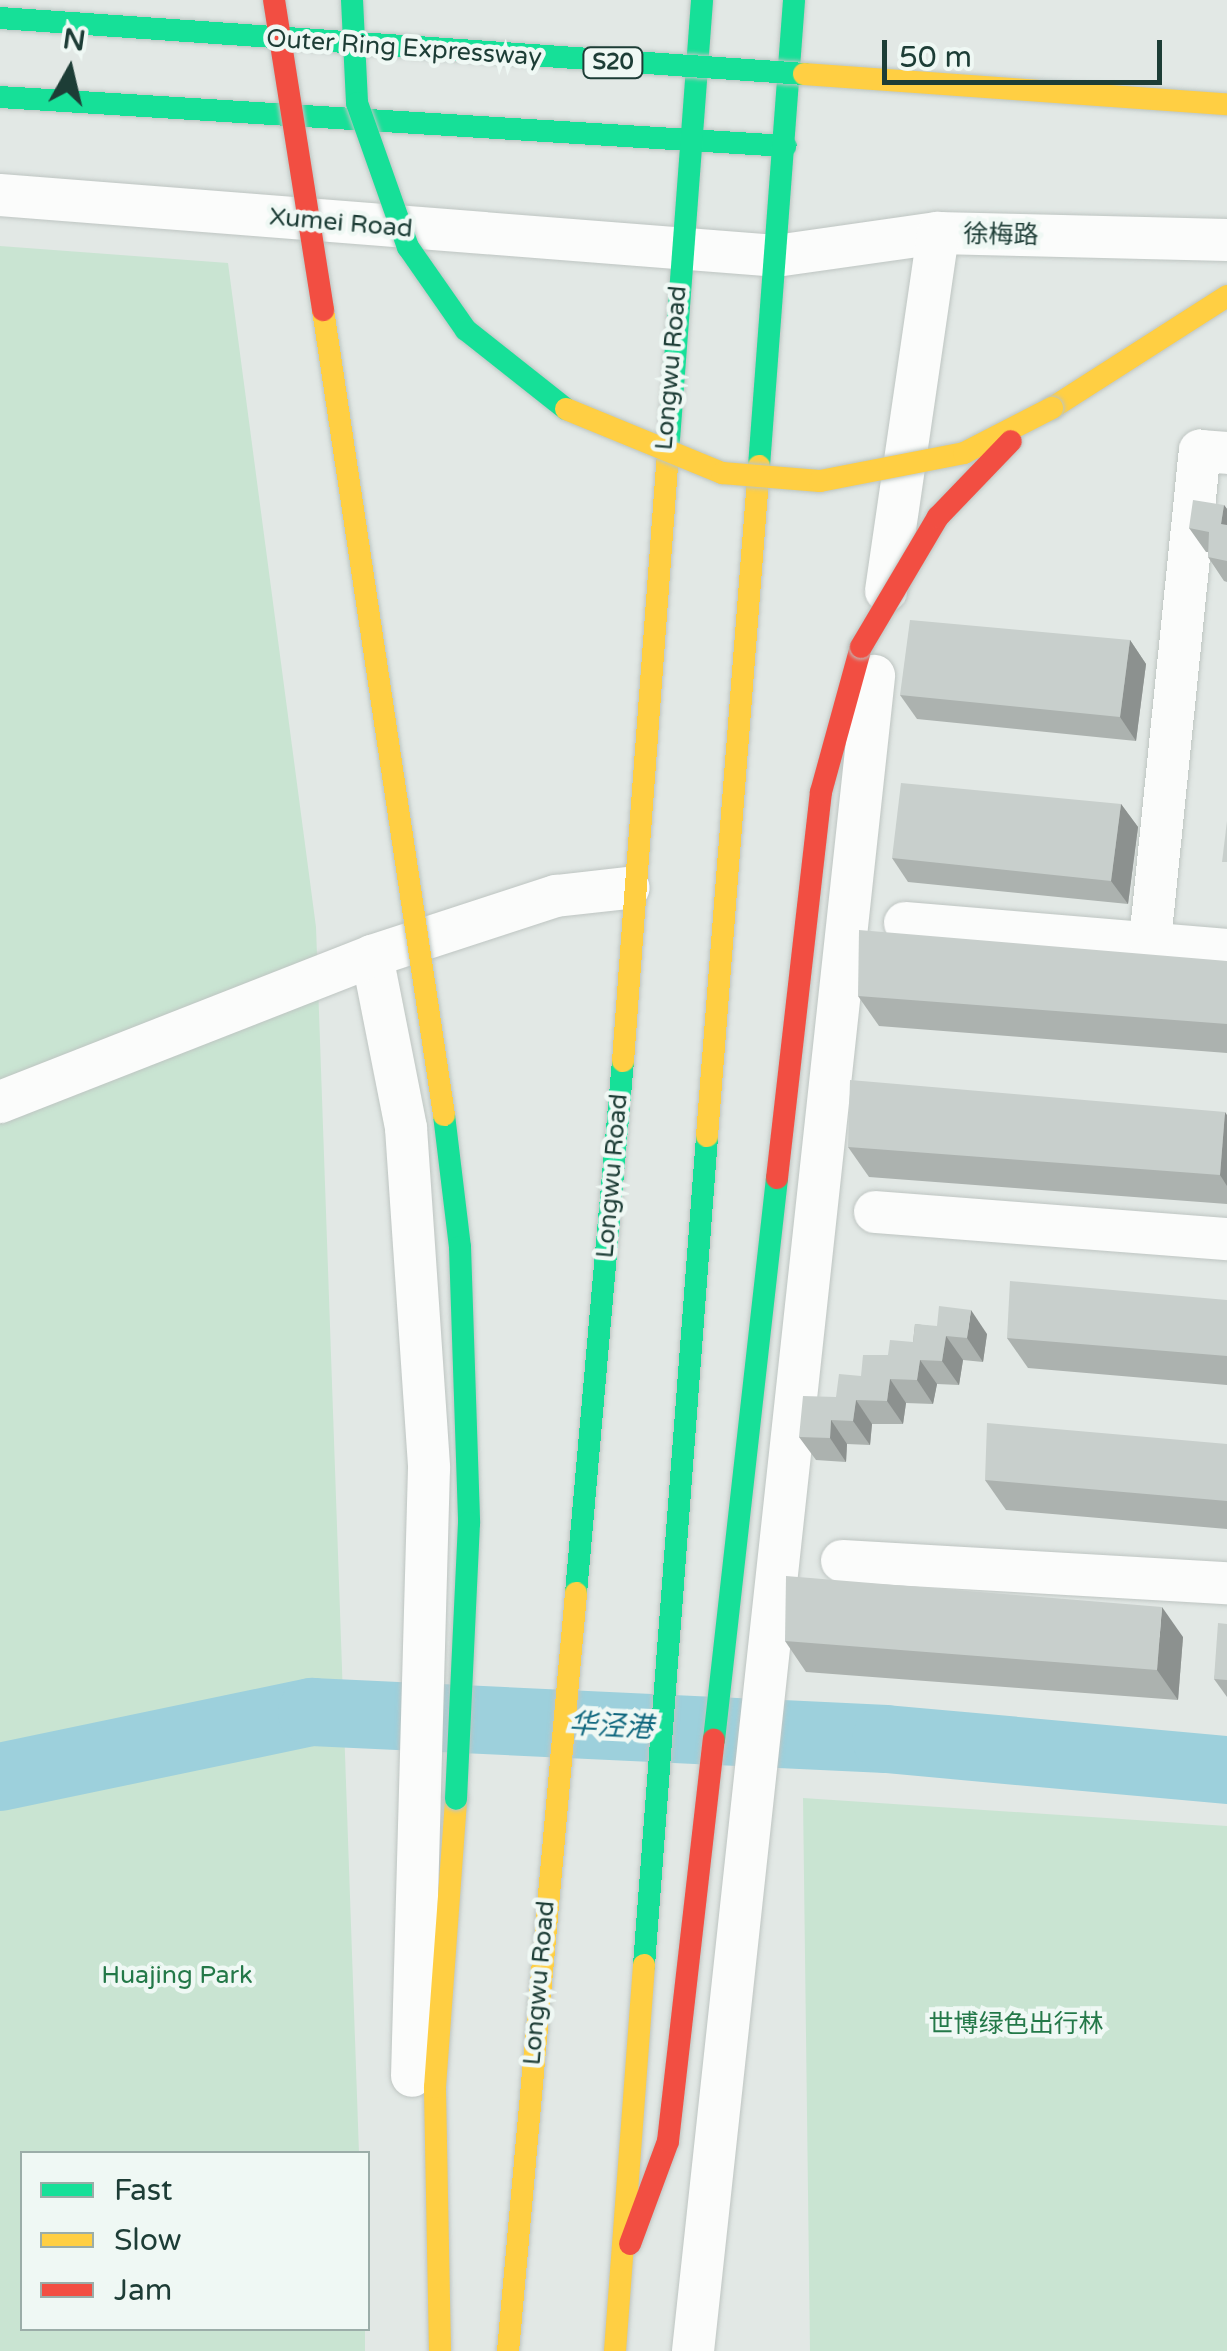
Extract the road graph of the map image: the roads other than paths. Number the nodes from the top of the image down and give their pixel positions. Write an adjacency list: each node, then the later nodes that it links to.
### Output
1 (274, 0): 30 (main road, bridge)
2 (352, 0): 16 (main road, bridge)
3 (702, 0): 8 (main road, Longwu Road)
4 (794, 0): 9 (main road)
5 (0, 18): 7 (main road, Outer Ring Expressway / S20, bridge)
6 (0, 98): 8 (main road)
7 (1227, 104)
8 (692, 139): 9 (main road); 13 (main road, Longwu Road)
9 (786, 146): 14 (main road)
10 (0, 194): 13 (street, Xumei Road)
11 (938, 233): 12 (street, 徐梅路); 14 (street, 徐梅路); 33 (street)
12 (1227, 240)
13 (681, 252): 14 (street, Xumei Road); 18 (main road, Longwu Road)
14 (776, 256): 28 (main road)
15 (1227, 296): 16 (main road)
16 (1052, 408): 28 (main road, bridge)
17 (1227, 454): 20 (street)
18 (629, 888): 22 (street); 31 (main road, Longwu Road)
19 (906, 923): 20 (street)
20 (1150, 941): 21 (street)
21 (1227, 950)
22 (372, 956): 23 (street); 29 (street)
23 (0, 1102)
24 (875, 1212): 25 (street)
25 (1227, 1238)
26 (842, 1561): 27 (street)
27 (1227, 1584)
28 (630, 2244): 32 (main road)
29 (413, 2351)
30 (440, 2351)
31 (508, 2351)
32 (615, 2351)
33 (693, 2351)

